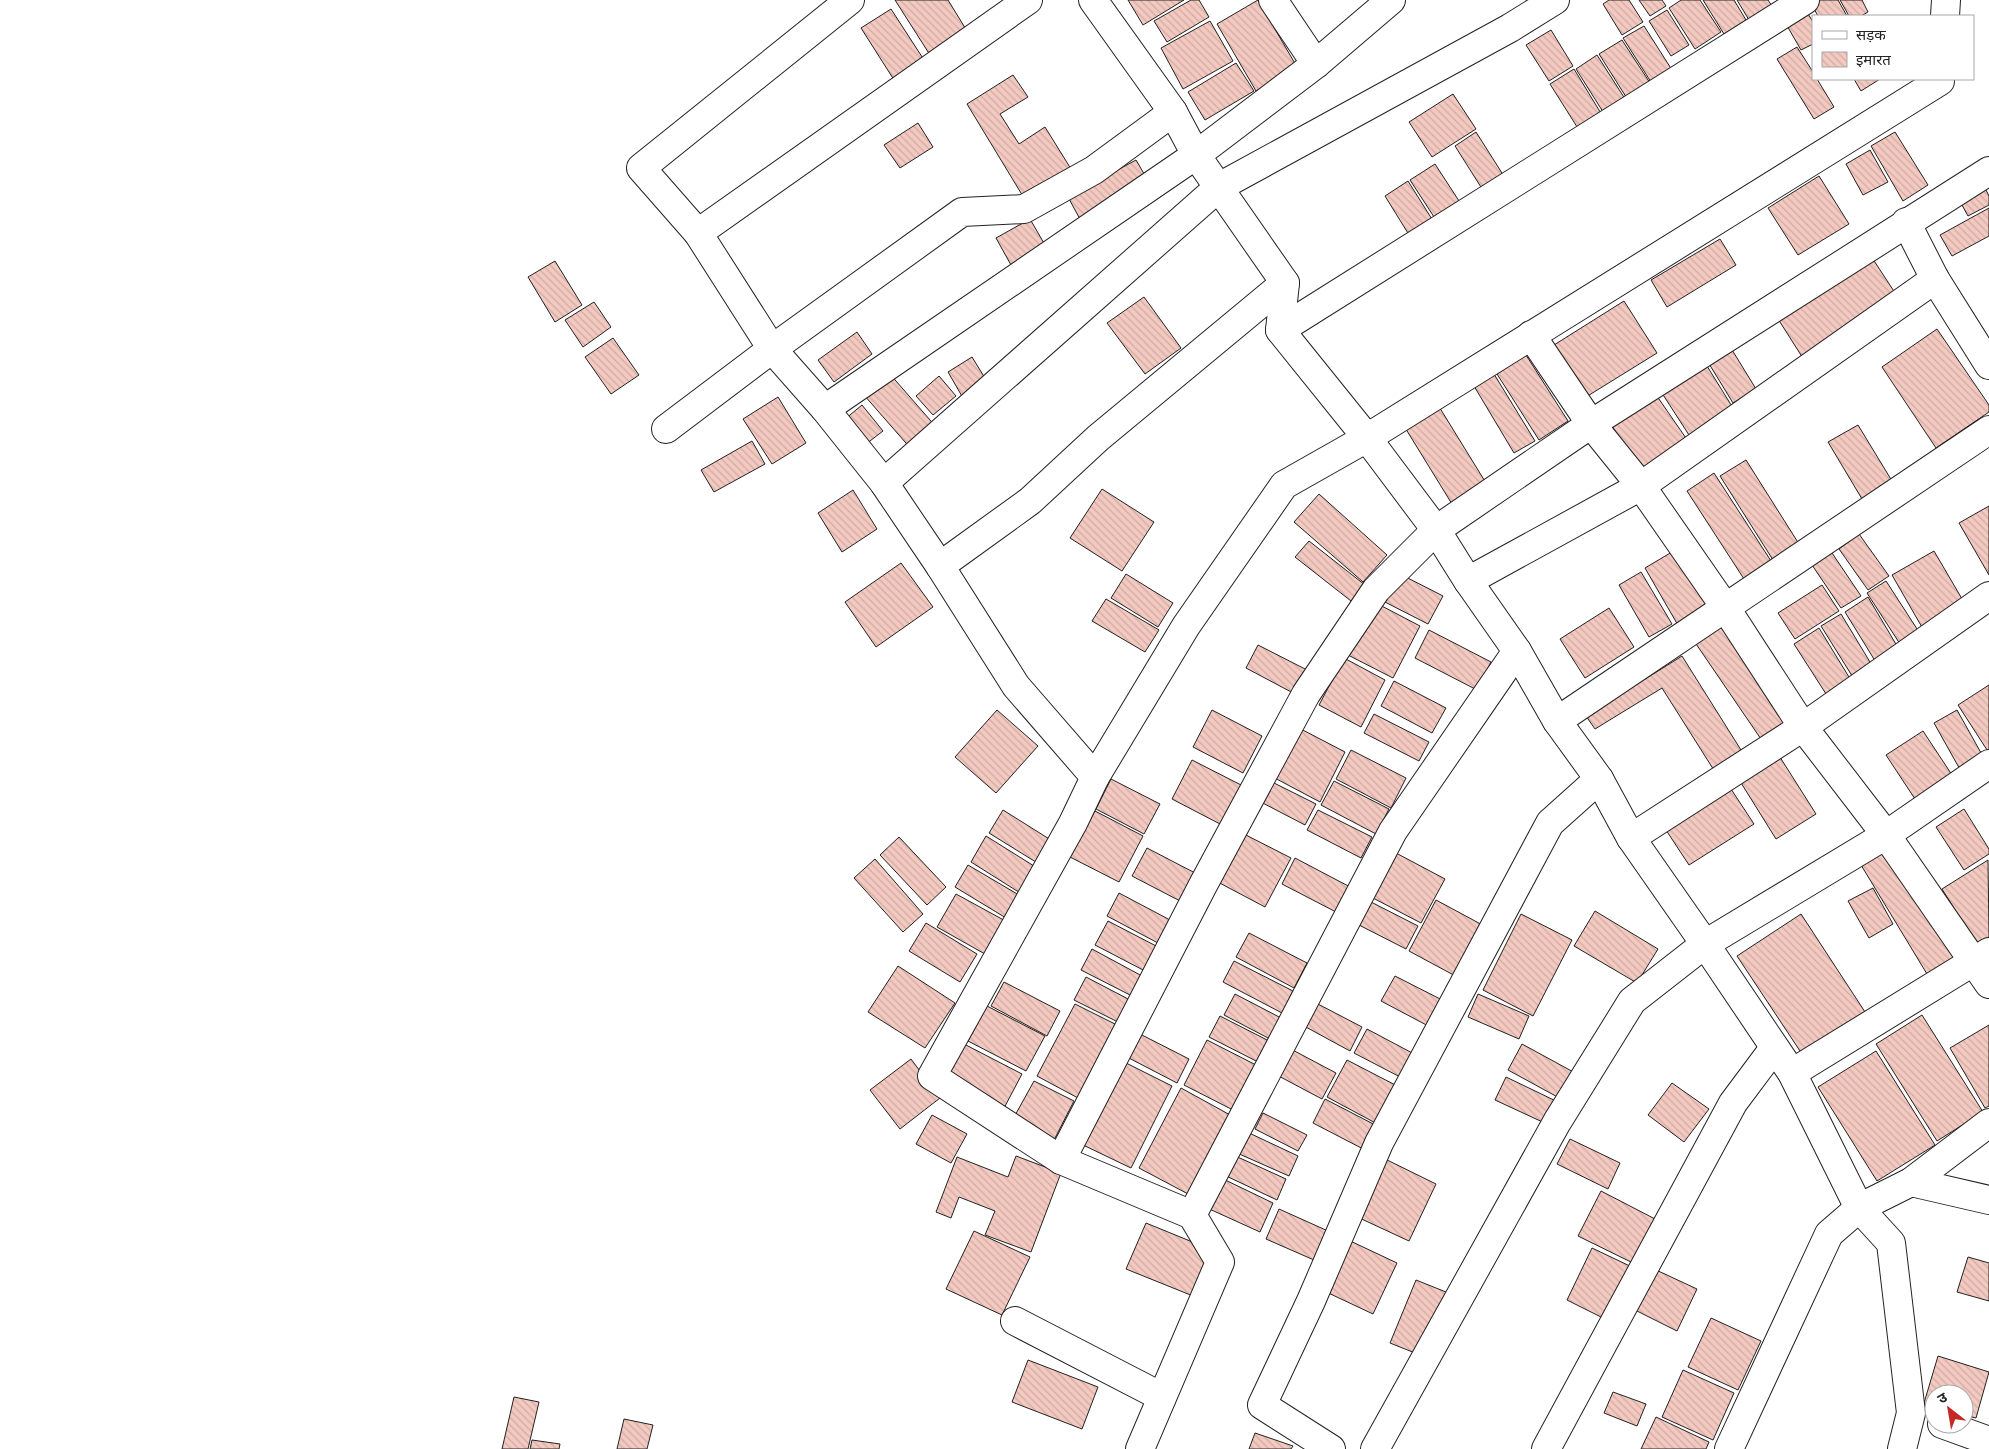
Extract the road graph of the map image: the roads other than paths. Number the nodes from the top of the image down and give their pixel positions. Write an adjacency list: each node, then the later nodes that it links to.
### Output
1 (850, 0): 17 (street)
2 (1028, 0): 17 (street)
3 (1093, 0): 12 (street)
4 (1273, 0): 10 (street)
5 (1390, 0): 10 (street)
6 (1556, 0): 15 (street)
7 (1805, 0): 20 (street)
8 (1946, 0): 9 (street)
9 (1945, 15)
10 (1316, 64): 13 (street)
11 (1940, 80): 21 (street)
12 (1173, 112): 13 (street); 22 (street)
13 (1196, 155): 15 (street); 24 (street)
14 (1989, 171): 16 (street)
15 (1219, 187): 19 (street); 29 (street)
16 (1906, 222): 18 (street); 25 (street)
17 (698, 233): 22 (street)
18 (1935, 279): 23 (street); 30 (street)
19 (1285, 283): 20 (street); 32 (street)
20 (1280, 330): 28 (street)
21 (1531, 335): 25 (street); 28 (street)
22 (772, 349): 24 (street); 26 (street)
23 (1989, 365)
24 (825, 409): 29 (street)
25 (1592, 424): 30 (street); 31 (street)
26 (666, 429)
27 (1989, 430): 35 (street)
28 (1367, 438): 31 (street); 40 (street)
29 (884, 483): 32 (street)
30 (1641, 486): 33 (street); 35 (street)
31 (1436, 530): 33 (street); 49 (street)
32 (940, 566): 40 (street)
33 (1468, 581): 36 (street)
34 (1989, 596): 38 (street)
35 (1725, 607): 37 (street); 38 (street)
36 (1517, 651): 37 (street); 53 (street)
37 (1557, 721): 41 (street)
38 (1803, 728): 42 (street); 43 (street)
39 (1989, 764): 42 (street)
40 (1095, 777): 49 (street)
41 (1599, 779): 43 (street); 60 (street)
42 (1886, 835): 44 (street); 45 (street)
43 (1631, 838): 44 (street)
44 (1705, 944): 46 (street); 61 (street)
45 (1984, 966): 47 (street)
46 (1774, 1048): 47 (street); 62 (street)
47 (1792, 1073): 52 (street)
48 (1989, 1124): 50 (street)
49 (1061, 1160): 53 (street)
50 (1911, 1182): 51 (street); 52 (street)
51 (1989, 1200)
52 (1860, 1208): 56 (street); 63 (street)
53 (1192, 1215): 55 (street)
54 (1015, 1321): 55 (street)
55 (1162, 1397): 59 (street)
56 (1922, 1417): 64 (street)
57 (1970, 1434): 58 (street)
58 (1989, 1441)
59 (1140, 1449)
60 (1331, 1449)
61 (1376, 1449)
62 (1546, 1449)
63 (1729, 1449)
64 (1902, 1449)

